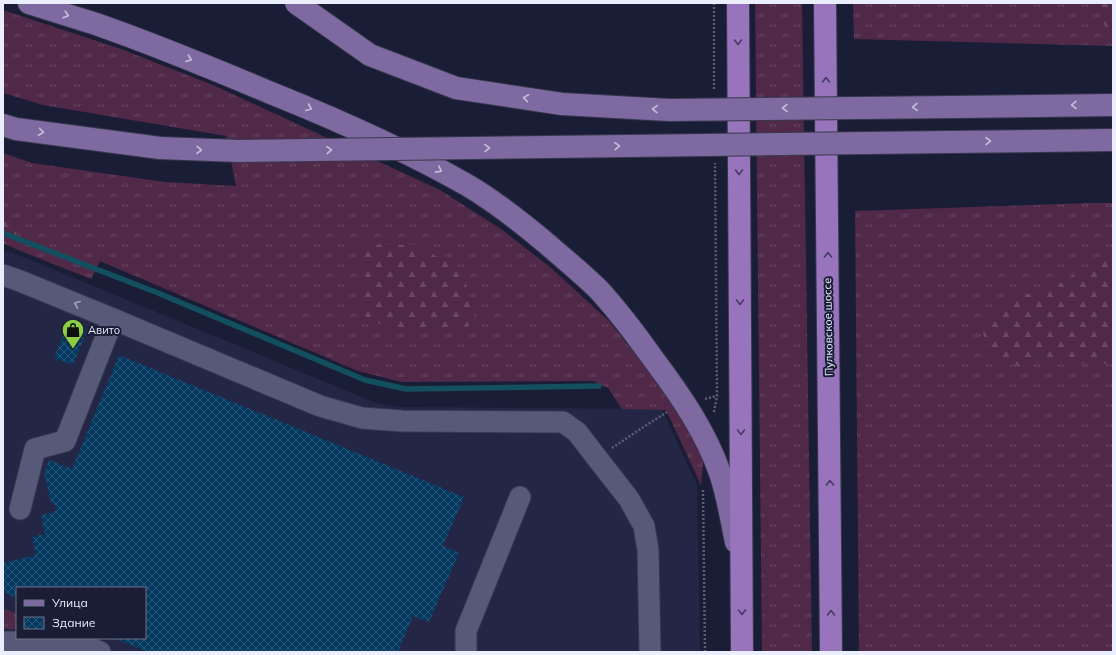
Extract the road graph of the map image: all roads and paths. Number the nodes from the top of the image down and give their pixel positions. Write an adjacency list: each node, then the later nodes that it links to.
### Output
1 (29, 3): 14 (main road, one-way to 14)
2 (296, 3): 7 (main road, one-way to 2, bridge)
3 (714, 3): 6 (path)
4 (738, 3): 20 (highway, one-way to 20)
5 (825, 3): 28 (highway, Пулковское шоссе, one-way to 5)
6 (714, 97)
7 (1113, 105)
8 (3, 125): 9 (main road, one-way to 9, bridge)
9 (1113, 140)
10 (715, 160): 13 (path)
11 (3, 275): 12 (street, one-way to 11)
12 (113, 319): 16 (street); 19 (street)
13 (716, 396): 14 (path); 15 (path)
14 (686, 404): 16 (path); 20 (main road)
15 (713, 418)
16 (597, 458): 25 (street)
17 (703, 486): 26 (path)
18 (520, 497): 24 (street)
19 (20, 508)
20 (742, 574): 27 (highway, one-way to 27)
21 (3, 642): 22 (street)
22 (76, 647): 23 (street)
23 (100, 652)
24 (466, 652)
25 (650, 652)
26 (705, 652)
27 (742, 652)
28 (831, 652)

